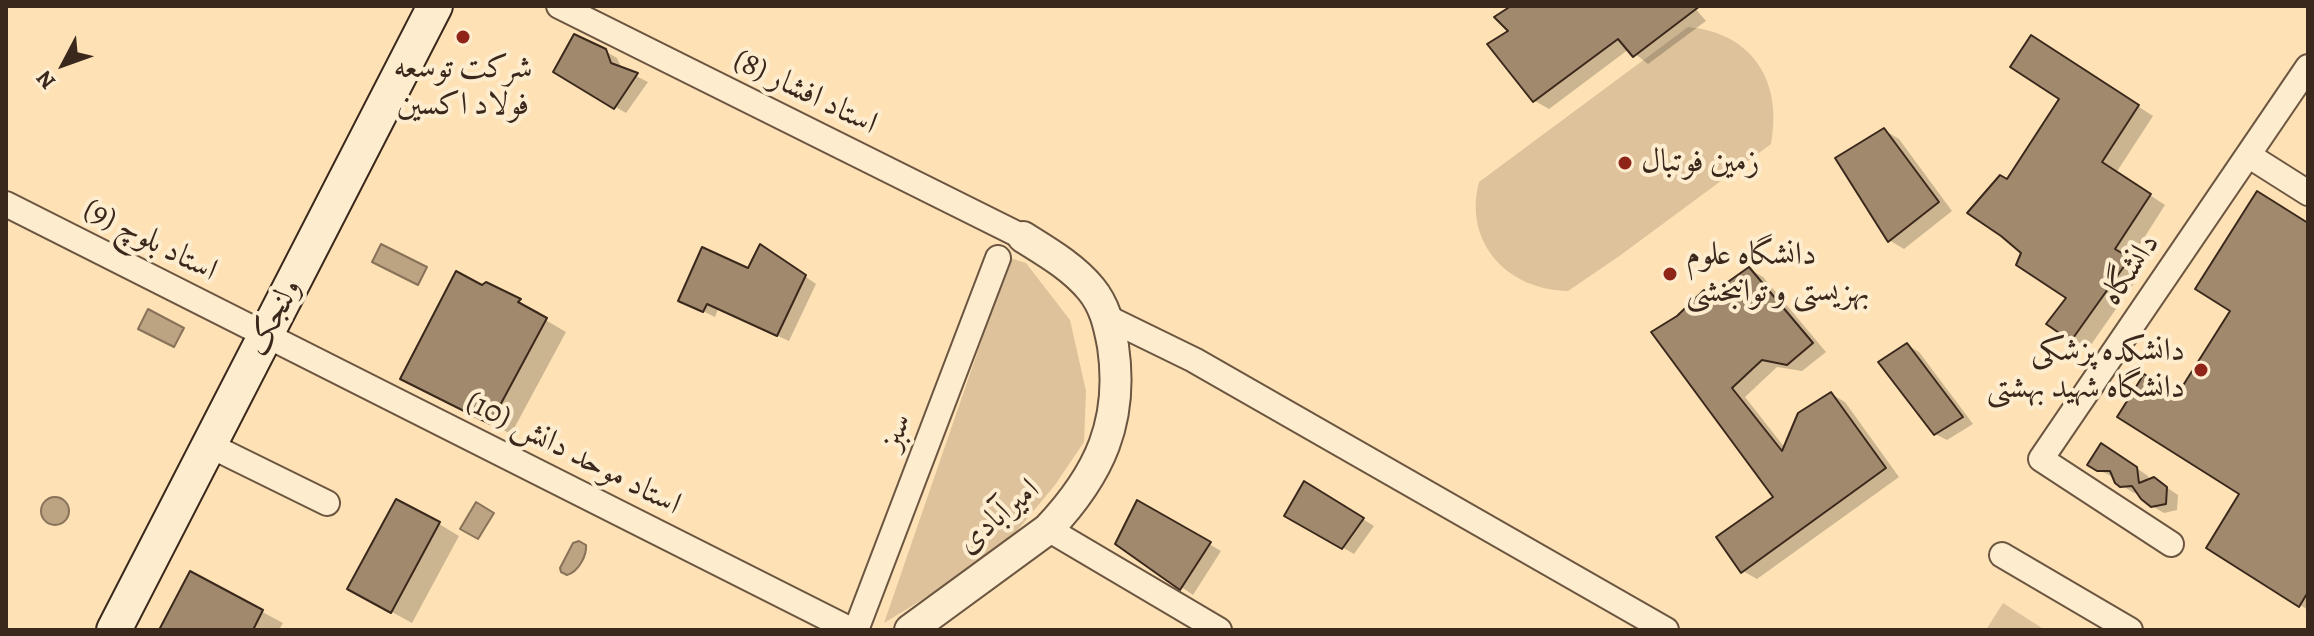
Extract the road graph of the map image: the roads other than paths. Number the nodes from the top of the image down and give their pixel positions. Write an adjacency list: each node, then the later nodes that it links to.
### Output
1 (435, 6): 10 (main road, ولنجک)
2 (559, 6): 7 (street, استاد افشار (8))
3 (2308, 67): 4 (street, دانشگاه)
4 (2248, 155): 5 (street); 14 (street, دانشگاه)
5 (2308, 193)
6 (6, 204): 10 (street, استاد بلوچ (9))
7 (1023, 237): 9 (street, امیرآبادی)
8 (998, 258): 17 (street, سبز)
9 (1108, 318): 13 (street, امیرآبادی); 20 (street)
10 (266, 335): 11 (main road, ولنجک); 17 (street, استاد موحد دانش (10))
11 (209, 445): 12 (street); 16 (main road, ولنجک)
12 (327, 503)
13 (1048, 529): 18 (street, امیرآبادی); 19 (street)
14 (2171, 544)
15 (2002, 555): 21 (street)
16 (114, 630)
17 (853, 630)
18 (910, 630)
19 (1219, 630)
20 (1666, 630)
21 (2130, 630)

